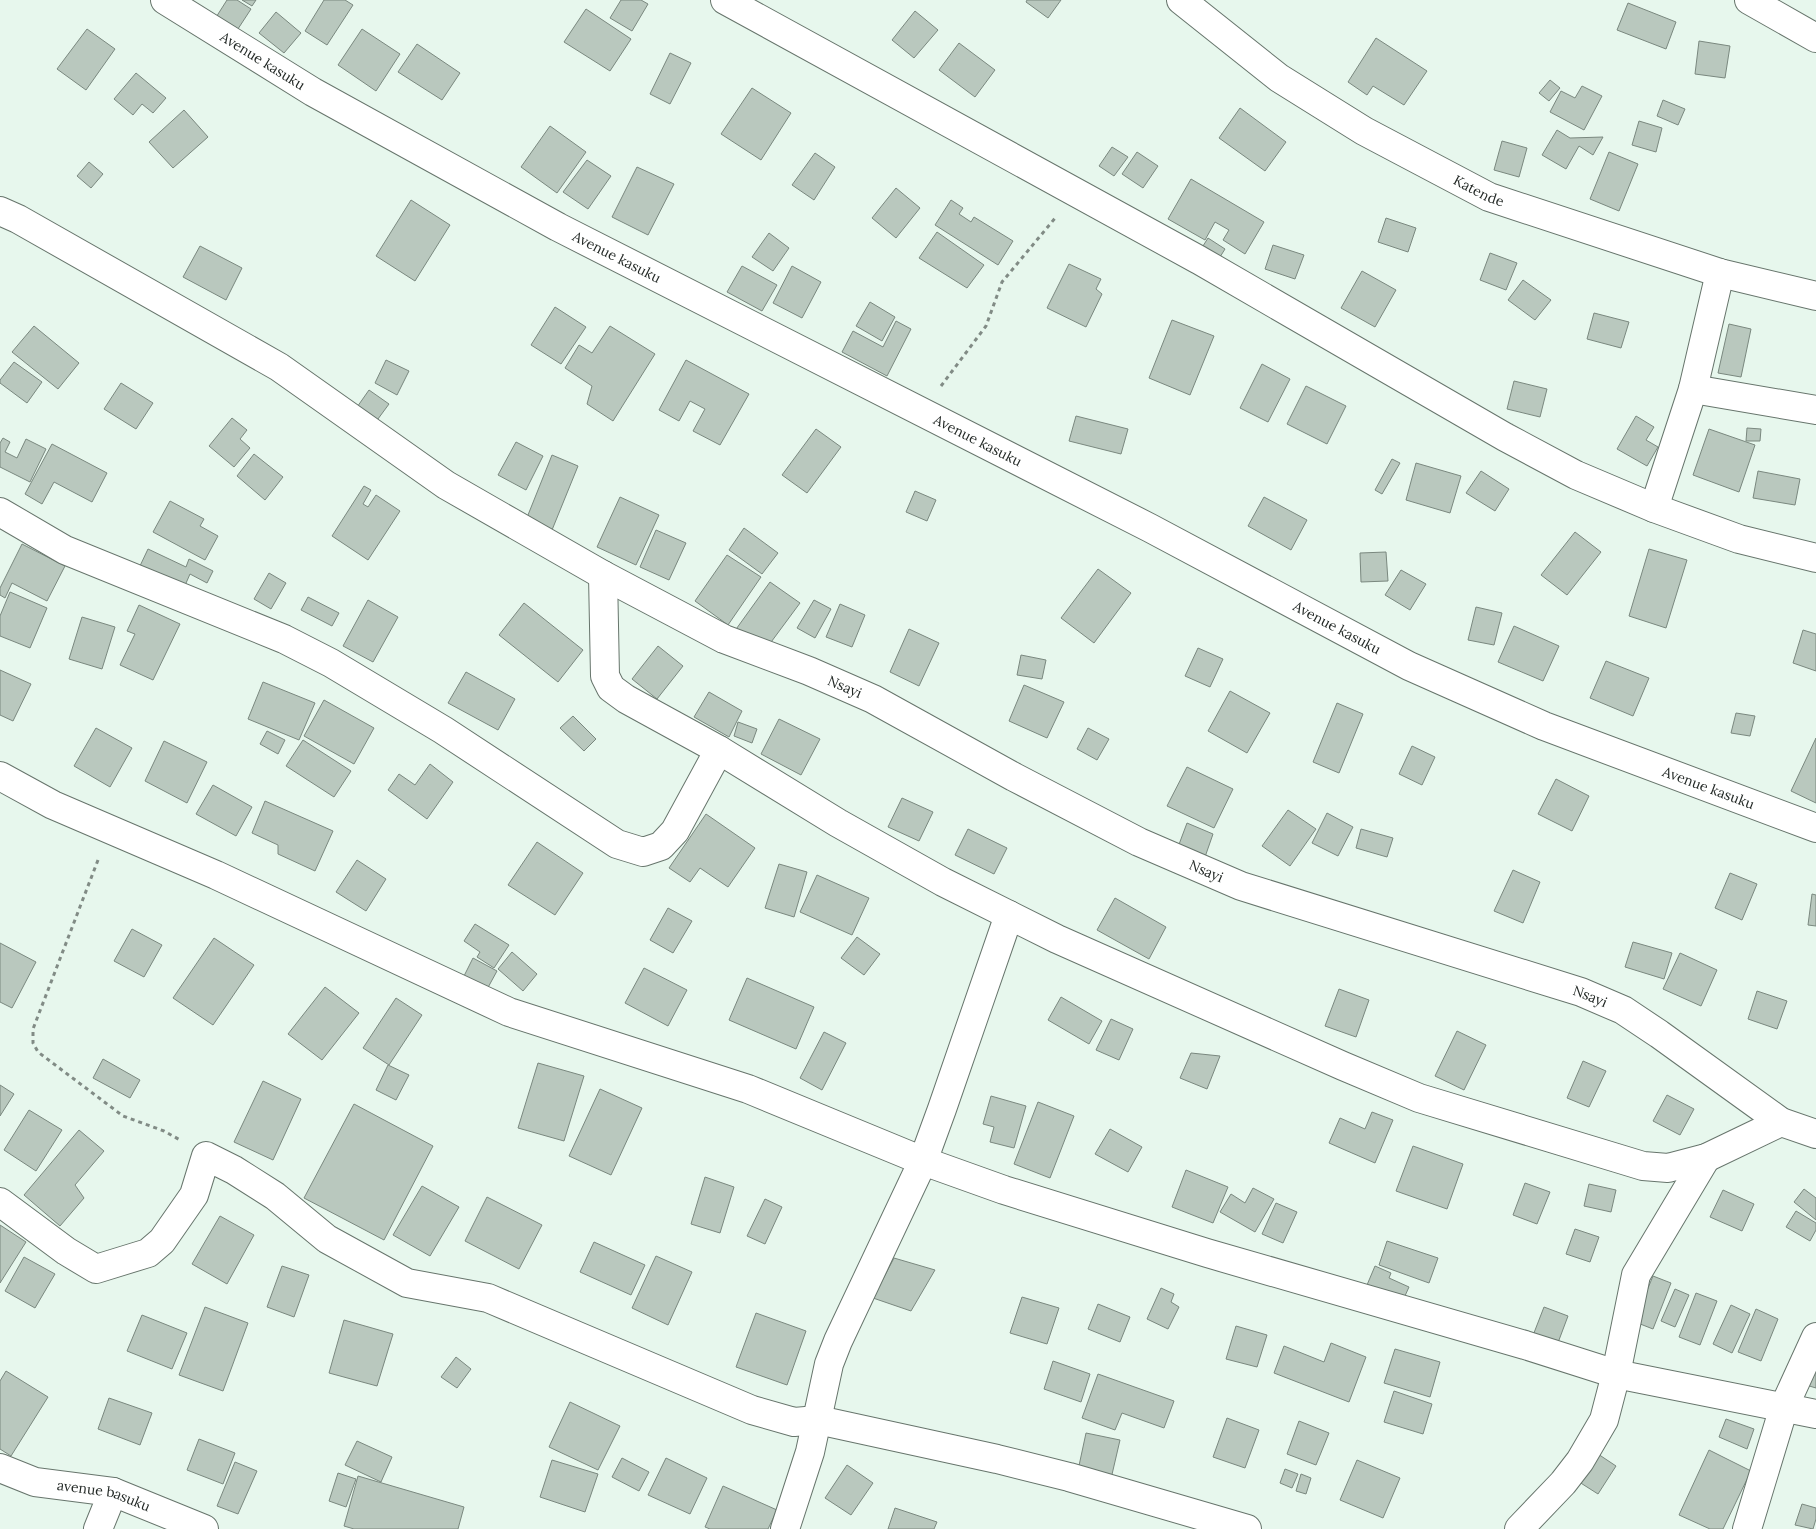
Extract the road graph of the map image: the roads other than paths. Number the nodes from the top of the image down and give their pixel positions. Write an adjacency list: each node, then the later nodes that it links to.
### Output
1 (165, 0): 17 (street, Avenue kasuku)
2 (725, 0): 11 (street)
3 (1181, 0): 7 (street, Katende)
4 (1750, 0): 5 (street)
5 (1816, 38)
6 (0, 212): 14 (street, Nsayi)
7 (1720, 274): 8 (street, Katende); 9 (street)
8 (1816, 296)
9 (1693, 389): 10 (street); 11 (street)
10 (1816, 410)
11 (1654, 508): 13 (street)
12 (0, 512): 15 (street)
13 (1816, 558)
14 (603, 576): 15 (street); 19 (street, Nsayi)
15 (719, 750): 18 (street)
16 (0, 776): 22 (street)
17 (1816, 828)
18 (1009, 915): 21 (street); 22 (street)
19 (1781, 1122): 20 (street, Nsayi); 21 (street)
20 (1816, 1134)
21 (1706, 1158): 25 (street)
22 (923, 1160): 25 (street); 28 (street)
23 (0, 1202): 28 (street)
24 (1816, 1337): 26 (street)
25 (1616, 1374): 26 (street); 35 (street)
26 (1784, 1407): 27 (street); 36 (street)
27 (1816, 1414)
28 (818, 1420): 33 (street); 34 (street)
29 (0, 1468): 30 (street, avenue basuku)
30 (113, 1492): 31 (street); 32 (street, avenue basuku)
31 (98, 1529)
32 (204, 1529)
33 (785, 1529)
34 (1247, 1529)
35 (1519, 1529)
36 (1747, 1529)

